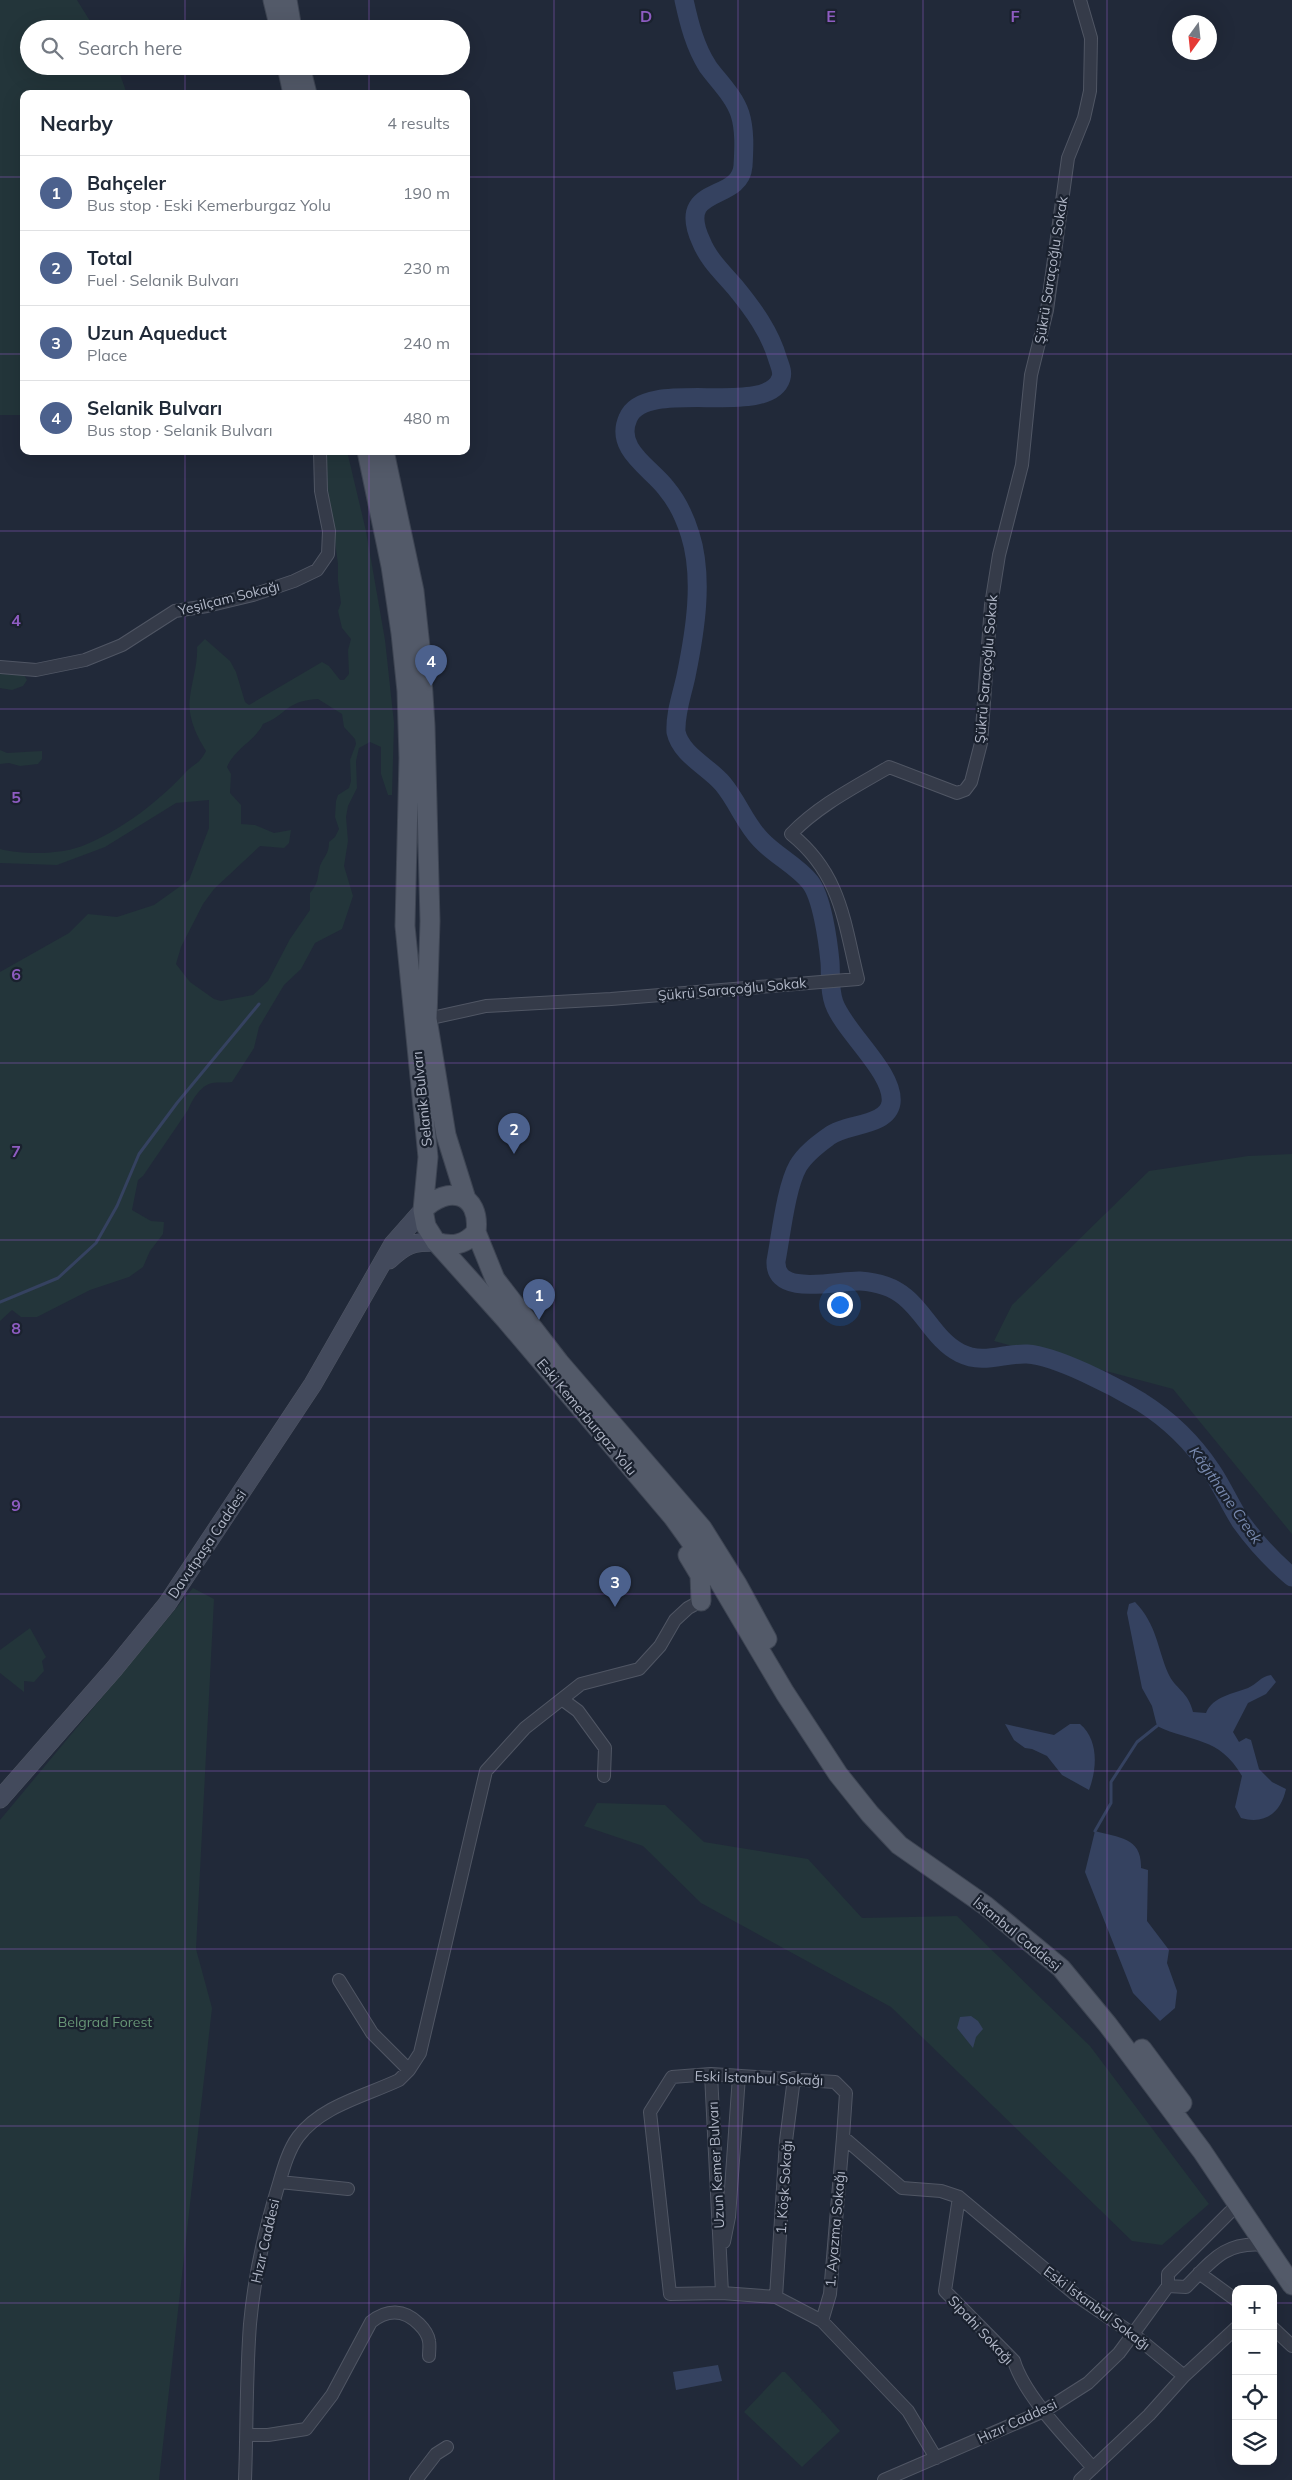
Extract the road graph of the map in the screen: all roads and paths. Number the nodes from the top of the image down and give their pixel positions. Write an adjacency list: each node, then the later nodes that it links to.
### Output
1 (273, 0): 4 (main road)
2 (287, 0): 5 (main road)
3 (1080, 0): 14 (street, Şükrü Saraçoğlu Sokak)
4 (278, 20)
5 (290, 20)
6 (289, 75): 8 (main road)
7 (302, 75): 9 (main road)
8 (292, 90)
9 (305, 90)
10 (320, 455): 13 (street, Yeşilçam Sokağı)
11 (369, 455): 16 (main road, Selanik Bulvarı)
12 (385, 455): 14 (main road, Selanik Bulvarı)
13 (0, 666)
14 (427, 1018): 15 (main road, Selanik Bulvarı)
15 (466, 1199): 16 (main road); 17 (main road)
16 (423, 1210): 18 (main road); 19 (street)
17 (476, 1232): 18 (main road); 21 (main road, Eski Kemerburgaz Yolu)
18 (436, 1242): 19 (street); 20 (main road, Eski Kemerburgaz Yolu)
19 (381, 1267): 25 (street, Davutpaşa Caddesi)
20 (673, 1516): 21 (main road, Eski Kemerburgaz Yolu); 22 (main road)
21 (729, 1589): 22 (main road); 35 (main road, İstanbul Caddesi)
22 (701, 1600): 23 (street)
23 (563, 1700): 24 (street); 27 (street)
24 (604, 1776)
25 (0, 1798)
26 (339, 1980): 27 (street)
27 (409, 2070): 32 (street, Hızır Caddesi)
28 (711, 2074): 29 (street, Eski İstanbul Sokağı); 37 (street, Uzun Kemer Bulvarı); 42 (street, Eski İstanbul Sokağı)
29 (738, 2076): 30 (street, Eski İstanbul Sokağı); 37 (street, Uzun Kemer Bulvarı)
30 (794, 2078): 31 (street, Eski İstanbul Sokağı); 43 (street, 1. Köşk Sokağı)
31 (843, 2137): 34 (street, Eski İstanbul Sokağı); 45 (street, 1. Ayazma Sokağı)
32 (280, 2182): 33 (street); 53 (street, Hızır Caddesi)
33 (348, 2189)
34 (959, 2196): 48 (street, Eski İstanbul Sokağı); 52 (street, Sipahi Sokağı)
35 (1243, 2203): 36 (main road, İstanbul Caddesi); 38 (main road, İstanbul Caddesi); 41 (street, Hızır Caddesi)
36 (1264, 2245): 39 (street); 40 (main road, İstanbul Caddesi)
37 (722, 2256): 42 (street, Uzun Kemer Bulvarı)
38 (1292, 2268)
39 (1199, 2273): 41 (street); 44 (street)
40 (1292, 2285)
41 (1168, 2286): 48 (street, Hızır Caddesi)
42 (722, 2293): 43 (street, Eski İstanbul Sokağı)
43 (776, 2296): 45 (street, Eski İstanbul Sokağı)
44 (1232, 2297)
45 (822, 2320): 55 (street, Eski İstanbul Sokağı)
46 (1234, 2330): 51 (street)
47 (1275, 2330): 49 (street)
48 (1133, 2334): 51 (street, Eski İstanbul Sokağı); 52 (street, Hızır Caddesi)
49 (1292, 2346)
50 (429, 2356): 53 (street)
51 (1184, 2376): 56 (street)
52 (1044, 2411): 55 (street, Hızır Caddesi); 56 (street, Sipahi Sokağı)
53 (247, 2435): 57 (street, Hızır Caddesi)
54 (447, 2447): 58 (street)
55 (936, 2458): 59 (street, Hızır Caddesi)
56 (1093, 2468): 60 (street)
57 (245, 2480)
58 (416, 2480)
59 (884, 2480)
60 (1080, 2480)

